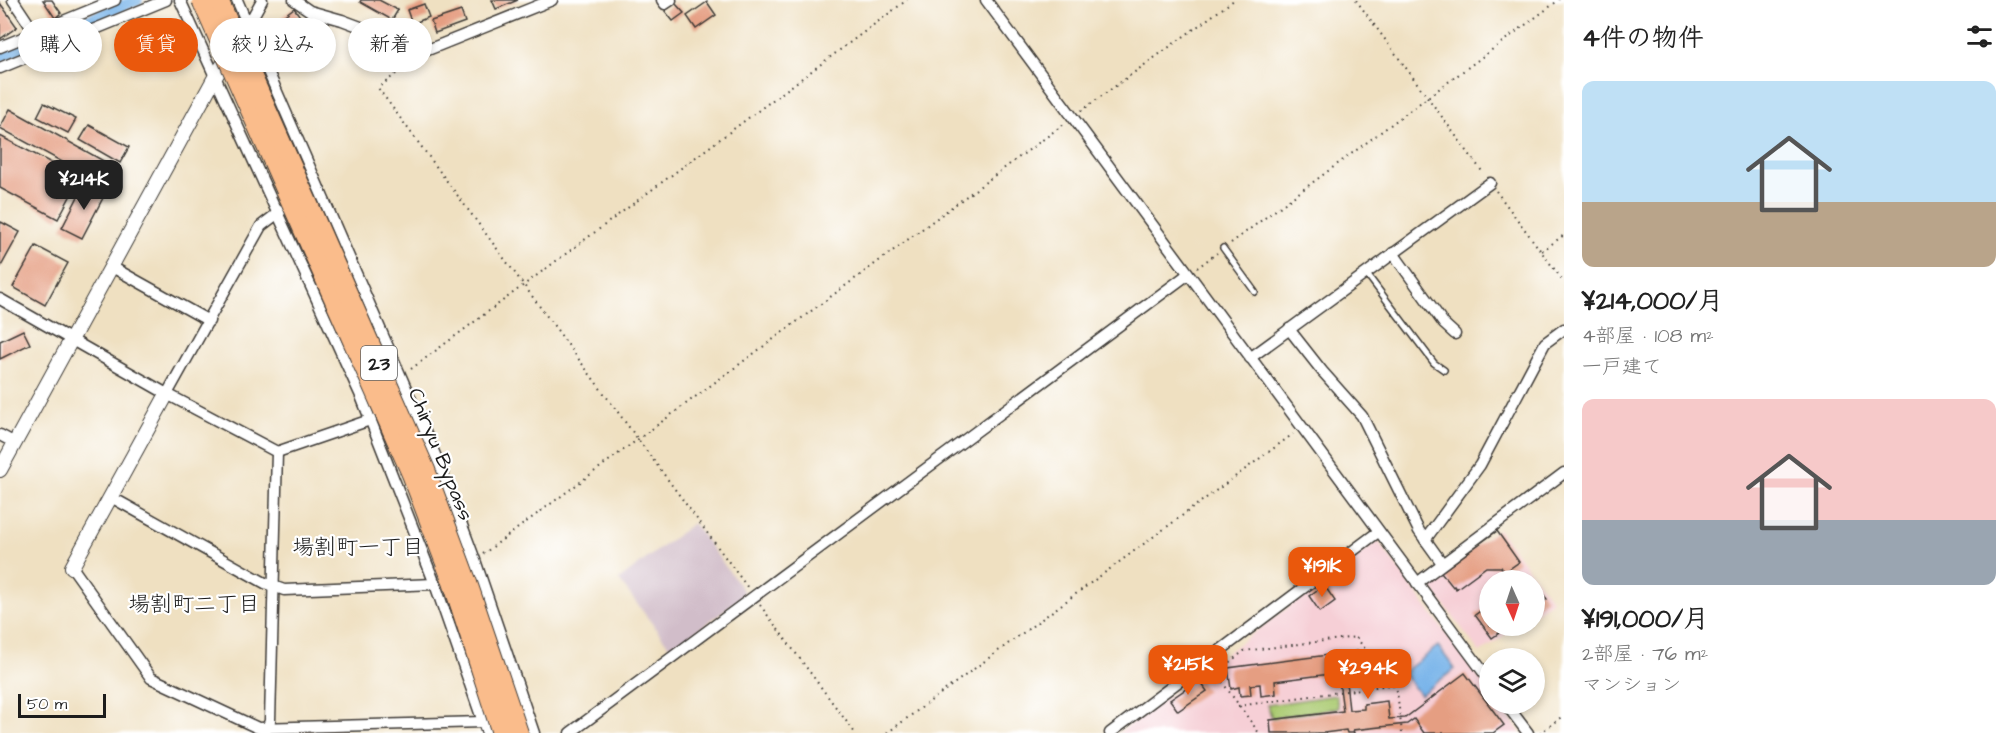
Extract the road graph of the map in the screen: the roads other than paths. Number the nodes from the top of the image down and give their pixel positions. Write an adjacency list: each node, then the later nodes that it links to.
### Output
1 (13, 0): 14 (street)
2 (116, 0): 15 (street)
3 (166, 0): 20 (street)
4 (180, 0): 23 (street)
5 (201, 0): 62 (highway, Chiryu Bypass / 23, bridge)
6 (219, 0): 63 (highway, Chiryu Bypass / 23, bridge)
7 (237, 0): 16 (street)
8 (262, 0): 17 (street)
9 (294, 0): 10 (street)
10 (552, 0)
11 (662, 0): 12 (street)
12 (671, 0)
13 (986, 0): 31 (street)
14 (25, 18)
15 (72, 18)
16 (244, 18)
17 (252, 18)
18 (18, 40): 19 (street)
19 (0, 47)
20 (0, 68)
21 (218, 72): 23 (street)
22 (267, 72): 25 (street)
23 (215, 77): 26 (street); 29 (street)
24 (1490, 183): 28 (street)
25 (319, 190): 26 (street); 41 (street)
26 (278, 212): 34 (street); 43 (street)
27 (1223, 248): 32 (lane)
28 (1393, 253): 30 (street); 37 (street)
29 (112, 267): 34 (street); 38 (street)
30 (1366, 273): 35 (street); 40 (lane)
31 (1188, 275): 39 (street); 65 (street)
32 (1255, 292)
33 (0, 299): 38 (street)
34 (209, 321): 42 (street)
35 (1289, 329): 39 (street); 52 (street)
36 (1564, 329): 52 (street)
37 (1455, 334)
38 (73, 339): 42 (street); 46 (street)
39 (1250, 358): 51 (street)
40 (1444, 369)
41 (401, 376): 43 (street); 64 (street)
42 (166, 394): 47 (street); 50 (street)
43 (361, 396): 44 (street)
44 (369, 420): 47 (street); 56 (street)
45 (0, 435): 46 (street)
46 (15, 443): 48 (street)
47 (277, 452): 57 (street)
48 (0, 470)
49 (1564, 473): 53 (street)
50 (111, 498): 54 (street); 57 (street)
51 (1378, 532): 55 (street); 66 (street)
52 (1425, 540): 53 (street)
53 (1442, 563): 55 (street)
54 (72, 567): 61 (street)
55 (1417, 583): 58 (street)
56 (435, 584): 57 (street); 60 (street)
57 (273, 587): 61 (street)
58 (1479, 666)
59 (1514, 714): 67 (street)
60 (485, 728): 61 (street)
61 (266, 730)
62 (501, 733)
63 (519, 733)
64 (534, 733)
65 (570, 733)
66 (1110, 733)
67 (1528, 733)

